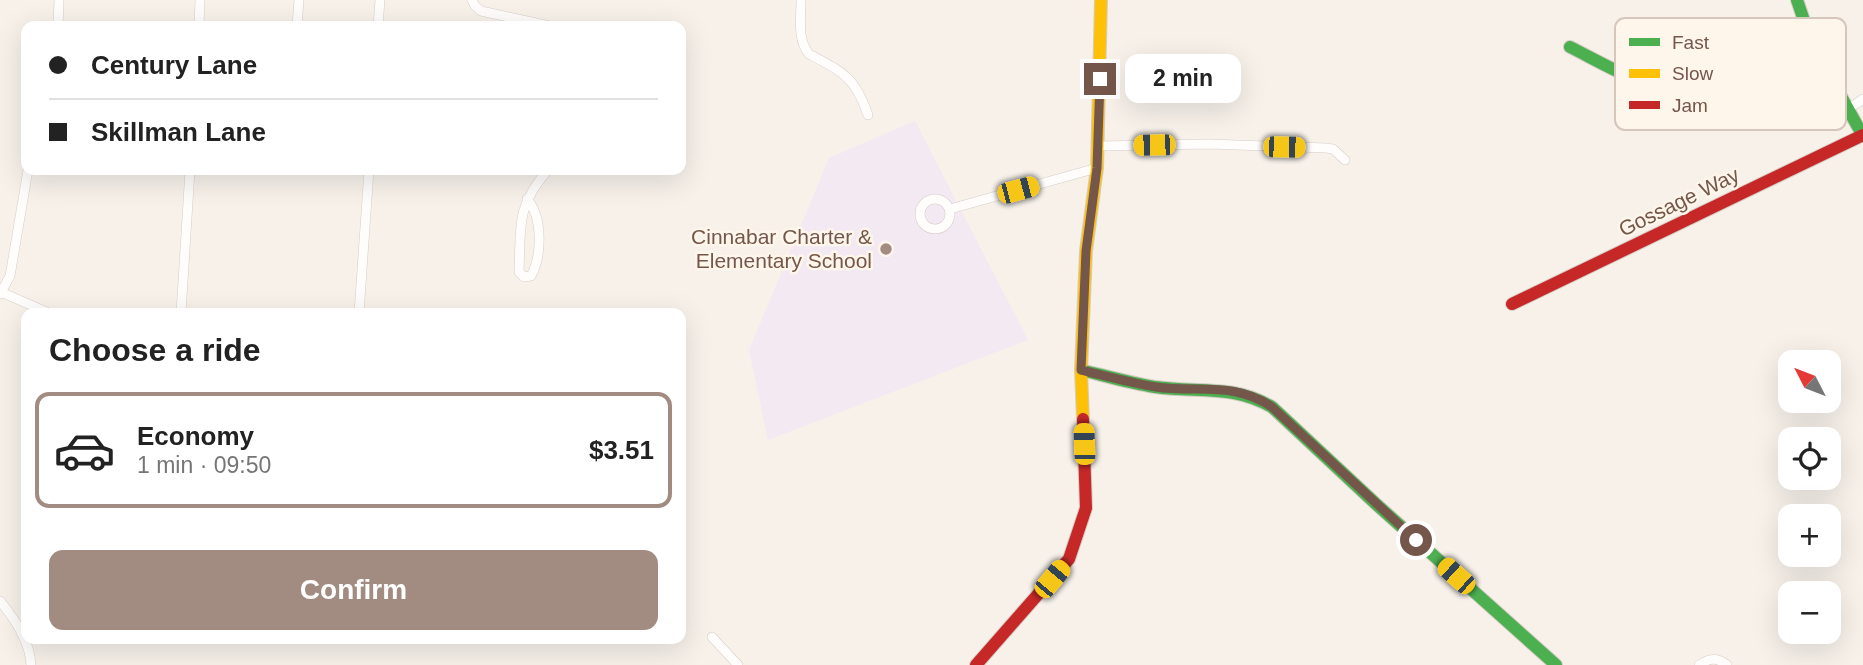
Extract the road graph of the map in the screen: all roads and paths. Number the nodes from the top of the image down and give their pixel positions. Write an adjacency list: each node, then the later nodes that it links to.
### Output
1 (59, 0): 10 (street)
2 (200, 0): 11 (street)
3 (299, 0): 12 (street)
4 (380, 0): 13 (street)
5 (472, 0): 14 (street)
6 (801, 0): 20 (street)
7 (1101, 0): 22 (street)
8 (1797, 0): 9 (street)
9 (1803, 18)
10 (58, 21)
11 (199, 21)
12 (297, 21)
13 (378, 21)
14 (527, 21)
15 (1570, 47): 16 (street)
16 (1615, 67)
17 (1863, 99): 19 (street)
18 (1846, 105): 19 (street)
19 (1848, 109): 21 (street)
20 (868, 115)
21 (1863, 135): 32 (street, Gossage Way)
22 (1098, 146): 23 (street); 24 (street)
23 (1346, 160)
24 (1097, 168): 30 (street); 36 (street)
25 (28, 175): 31 (street)
26 (190, 175): 34 (street)
27 (369, 175): 35 (street)
28 (543, 175): 29 (street)
29 (527, 199): 29 (street)
30 (950, 209)
31 (1, 293): 33 (street)
32 (1512, 304)
33 (37, 308)
34 (181, 308)
35 (359, 308)
36 (1081, 370): 43 (street); 44 (street)
37 (0, 601): 38 (street)
38 (21, 631)
39 (712, 637): 42 (street)
40 (27, 644): 41 (street)
41 (31, 665)
42 (738, 665)
43 (976, 665)
44 (1556, 665)
45 (1699, 665): 46 (street)
46 (1727, 665)

